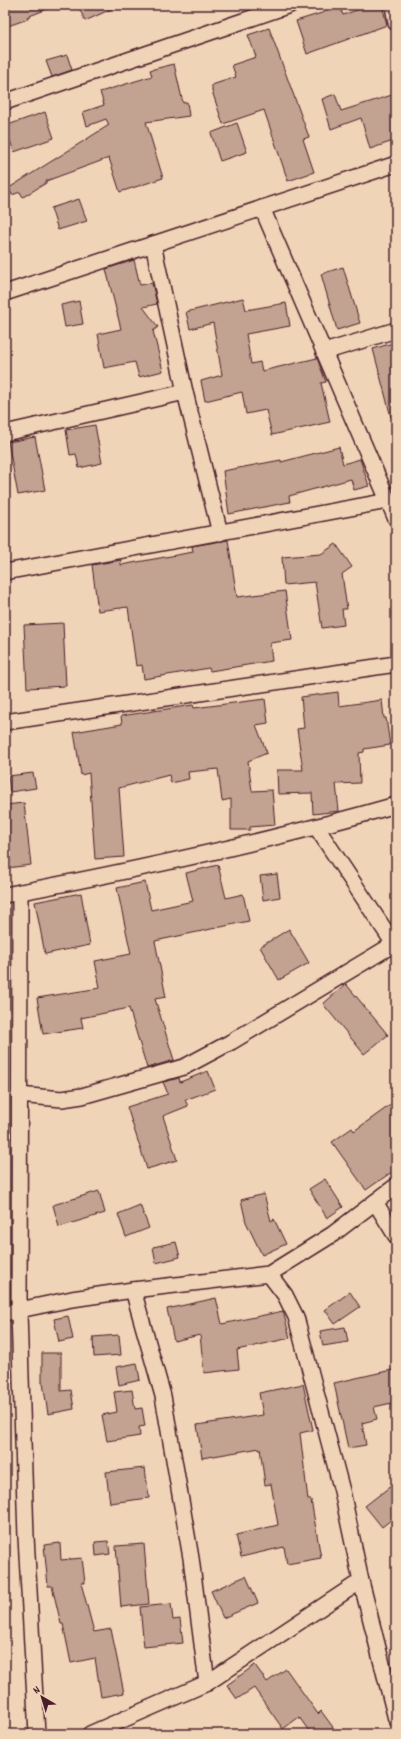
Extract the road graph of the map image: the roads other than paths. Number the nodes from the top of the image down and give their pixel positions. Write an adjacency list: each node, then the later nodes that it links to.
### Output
1 (290, 5): 4 (street)
2 (393, 5): 3 (street)
3 (396, 23)
4 (5, 102)
5 (396, 164): 6 (street)
6 (262, 208): 7 (street); 10 (street)
7 (153, 244): 8 (street); 11 (street)
8 (5, 293)
9 (396, 330): 10 (street)
10 (324, 352): 13 (street)
11 (185, 392): 12 (street); 15 (street)
12 (5, 433)
13 (388, 501): 14 (street); 15 (street)
14 (396, 519)
15 (220, 533): 16 (street)
16 (5, 572)
17 (396, 664): 18 (street)
18 (5, 722)
19 (396, 805): 20 (street)
20 (317, 828): 21 (street); 23 (street)
21 (20, 892): 22 (street); 24 (street)
22 (5, 895)
23 (395, 945): 24 (street)
24 (19, 1095): 30 (street)
25 (396, 1186): 26 (street)
26 (375, 1202): 27 (street); 28 (street)
27 (396, 1236)
28 (269, 1274): 29 (street); 31 (street)
29 (132, 1290): 30 (street); 32 (street)
30 (12, 1312): 34 (street)
31 (361, 1581): 32 (street); 33 (street)
32 (207, 1683): 35 (street)
33 (396, 1719)
34 (37, 1734)
35 (90, 1734)

